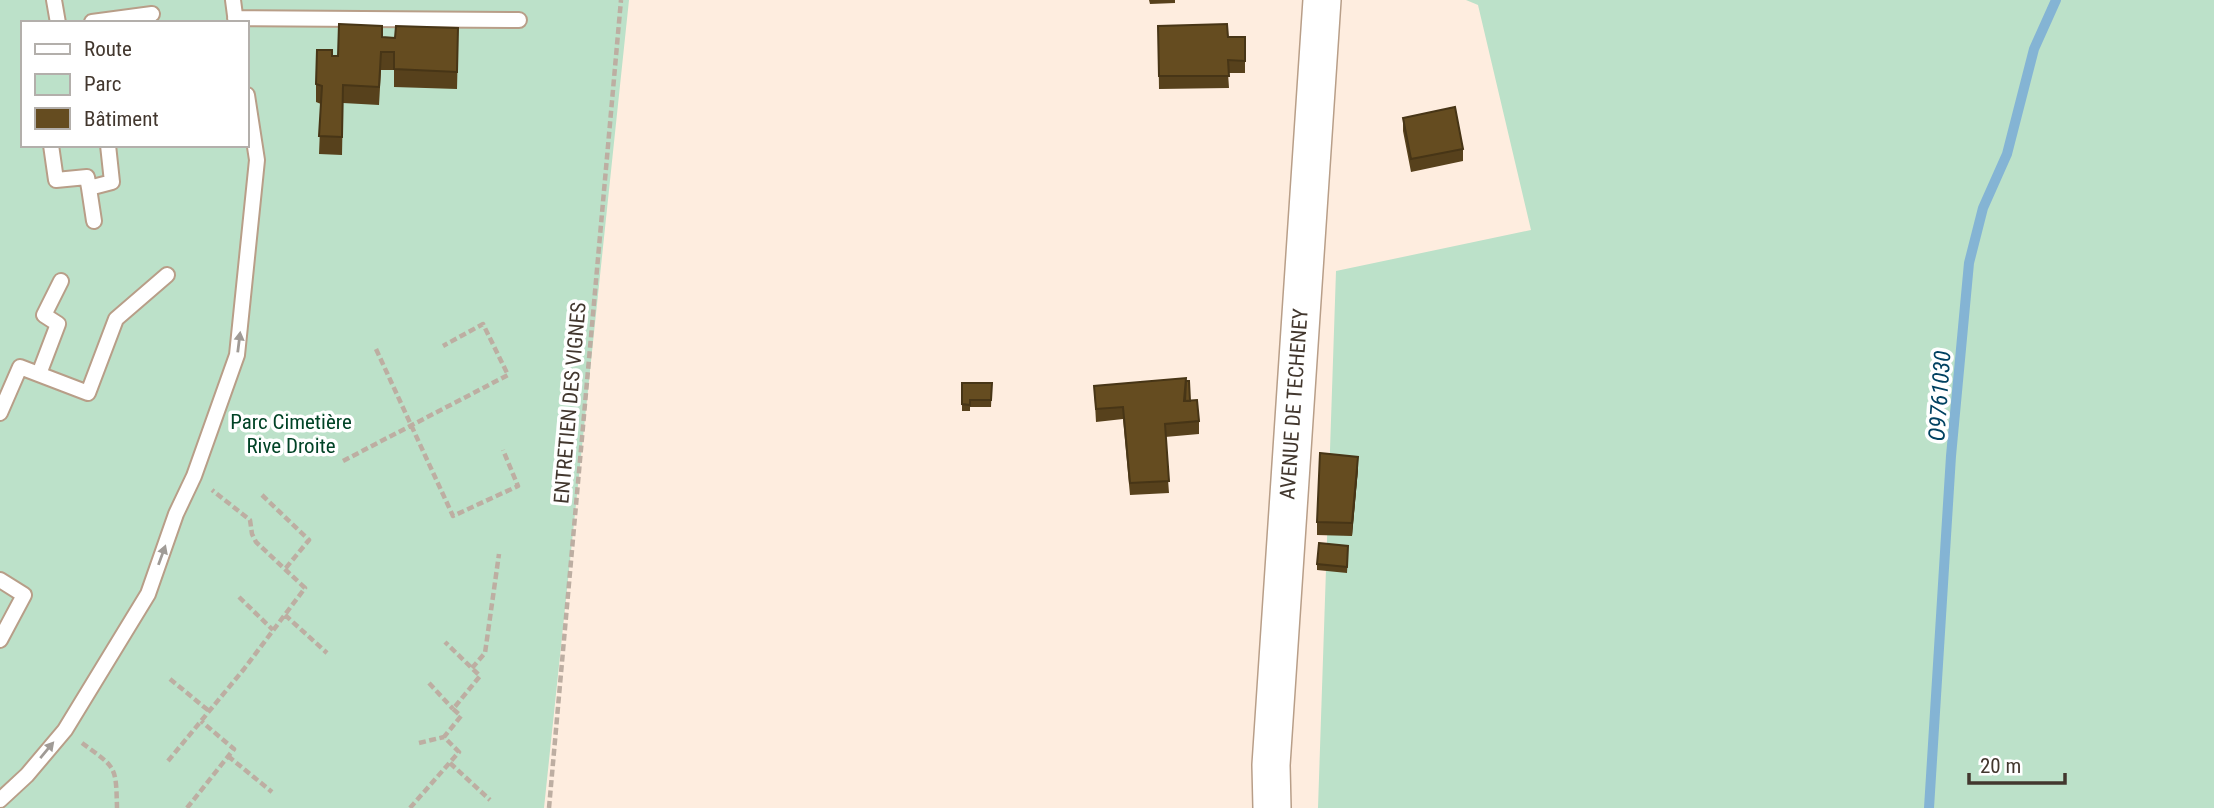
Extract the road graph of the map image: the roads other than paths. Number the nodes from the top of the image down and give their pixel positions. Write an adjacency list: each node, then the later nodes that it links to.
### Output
1 (54, 0): 7 (lane)
2 (233, 0): 5 (lane)
3 (1322, 0): 21 (street, AVENUE DE TECHENEY)
4 (152, 14): 8 (lane)
5 (236, 20): 6 (lane)
6 (519, 20)
7 (58, 21)
8 (96, 21)
9 (248, 102): 20 (lane, one-way to 9)
10 (51, 147): 12 (lane)
11 (108, 147): 12 (lane)
12 (89, 188): 13 (lane)
13 (94, 221)
14 (167, 275): 16 (lane)
15 (61, 281): 16 (lane)
16 (39, 374): 17 (lane)
17 (0, 413)
18 (0, 580): 19 (lane)
19 (0, 640)
20 (0, 800)
21 (1272, 808)

